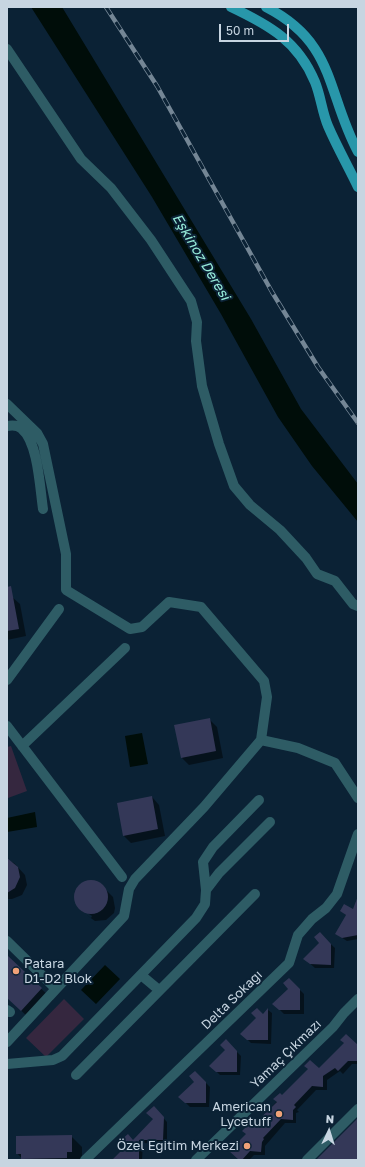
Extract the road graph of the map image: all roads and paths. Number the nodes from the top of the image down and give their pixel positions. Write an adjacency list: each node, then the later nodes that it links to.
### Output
1 (231, 7): 5 (main road)
2 (266, 7): 4 (main road)
3 (7, 50): 9 (street)
4 (358, 152)
5 (358, 187)
6 (7, 404): 14 (street)
7 (7, 426): 8 (street)
8 (43, 509)
9 (358, 606)
10 (59, 609): 12 (street)
11 (125, 648): 15 (street)
12 (7, 680)
13 (7, 726): 15 (street)
14 (261, 740): 16 (street); 25 (street)
15 (22, 746): 20 (street)
16 (358, 798)
17 (258, 800): 21 (street)
18 (270, 822): 21 (street)
19 (358, 834): 32 (street, Delta Sokağı)
20 (122, 877)
21 (206, 890): 24 (street)
22 (255, 894): 26 (street)
23 (7, 942): 25 (street)
24 (142, 975): 26 (street); 29 (street)
25 (56, 989): 28 (street)
26 (159, 990): 30 (street)
27 (358, 999): 33 (street, Yamaç Çıkmazı)
28 (7, 1042)
29 (7, 1064)
30 (76, 1075)
31 (358, 1109): 34 (street)
32 (85, 1160)
33 (196, 1160)
34 (307, 1160)

